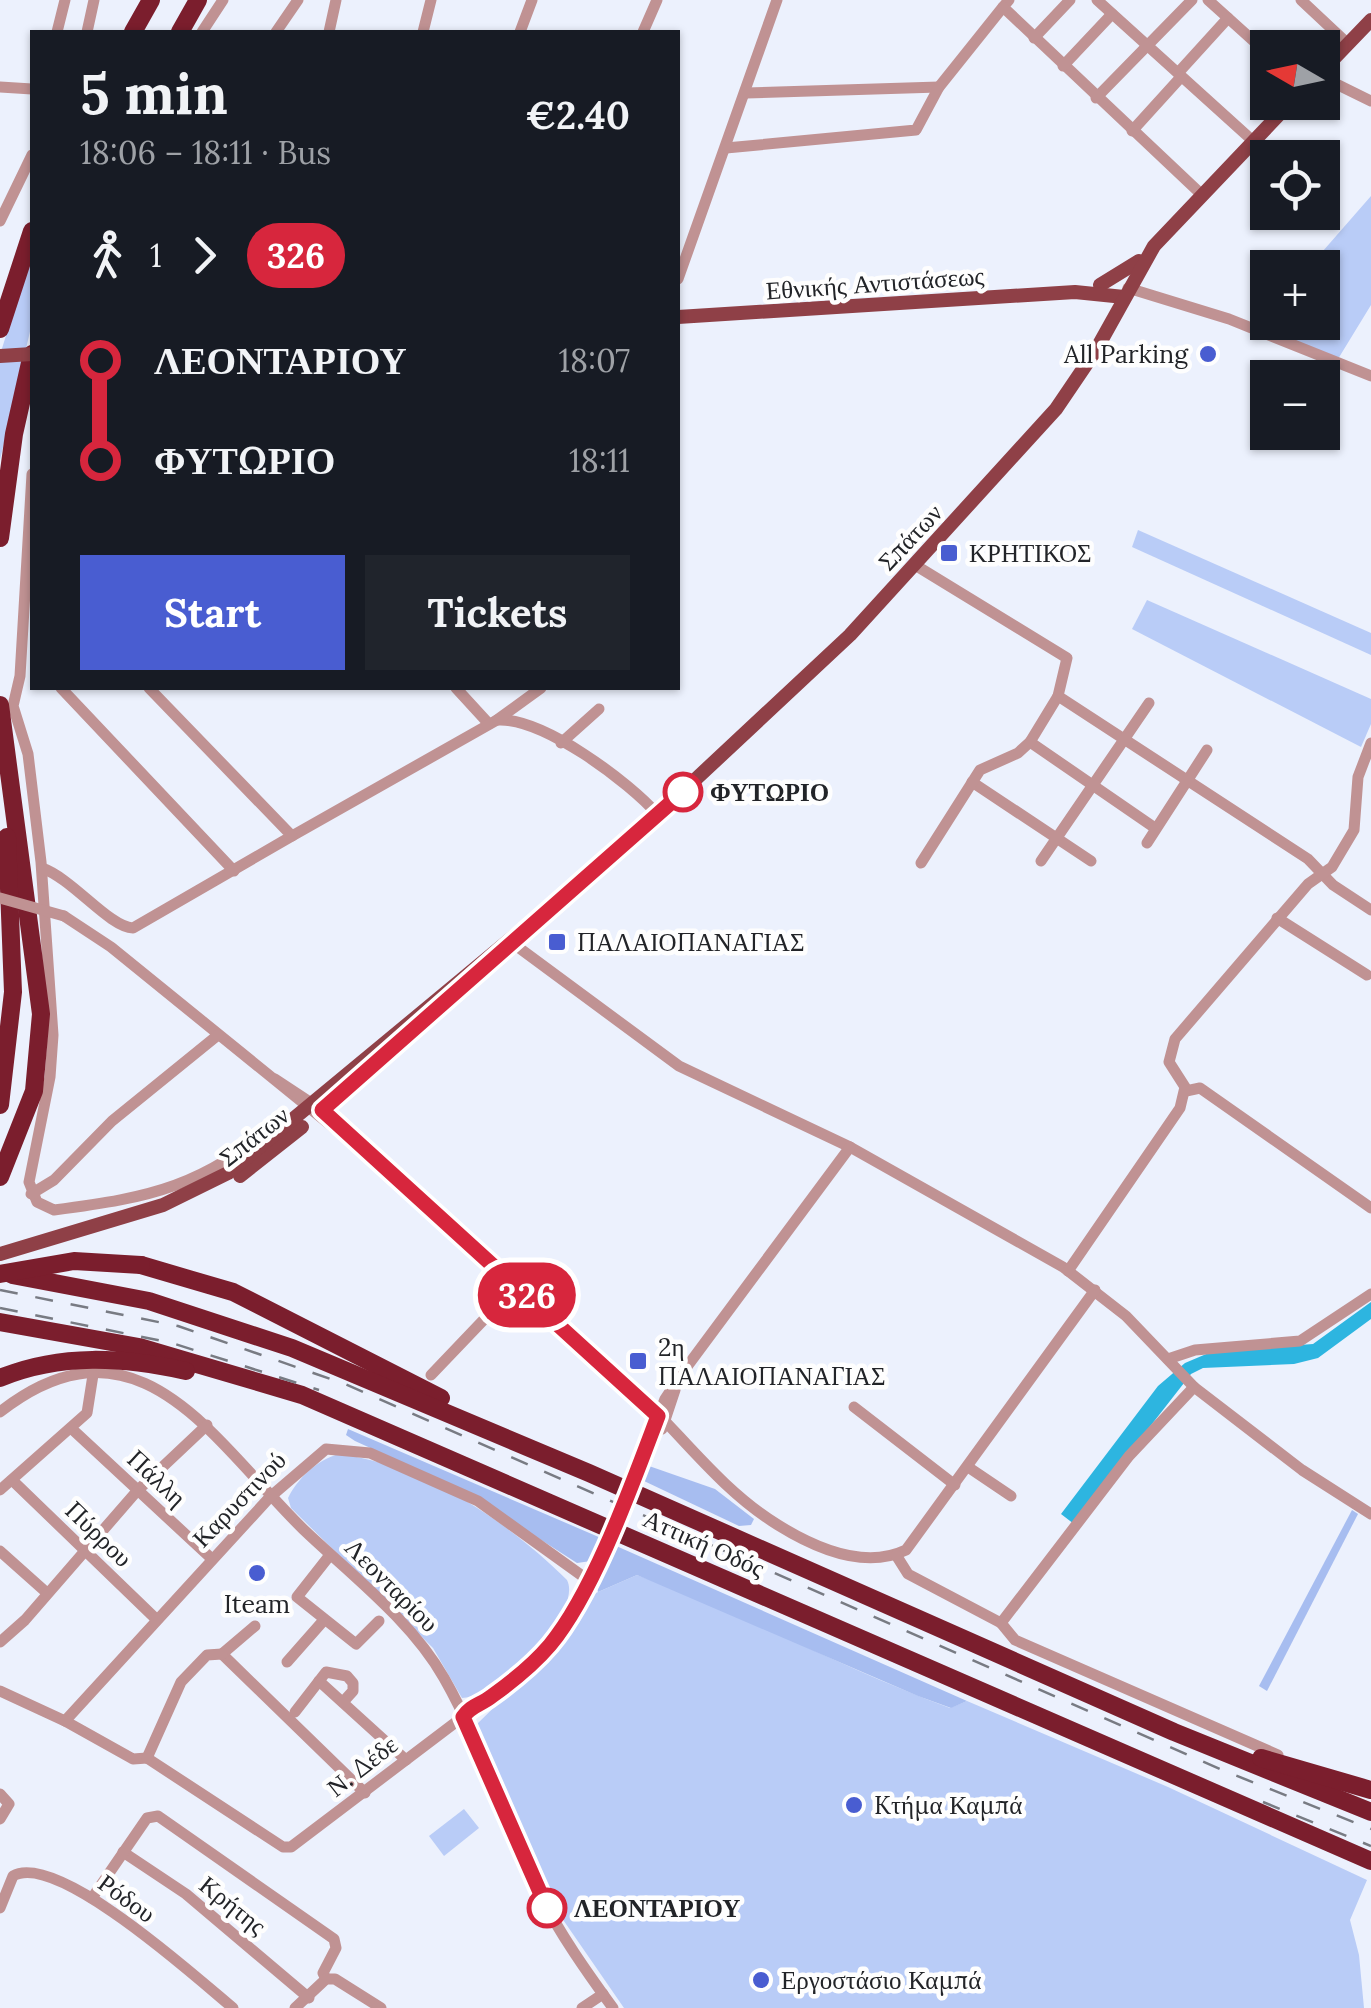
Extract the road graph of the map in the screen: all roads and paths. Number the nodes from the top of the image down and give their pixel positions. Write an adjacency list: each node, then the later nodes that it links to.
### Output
1 (65, 0): 21 (street)
2 (94, 0): 22 (street)
3 (152, 0): 23 (highway)
4 (198, 0): 24 (highway)
5 (223, 0): 25 (street)
6 (298, 0): 26 (street)
7 (336, 0): 27 (street)
8 (432, 0): 28 (street)
9 (532, 0): 29 (street)
10 (657, 0): 30 (street)
11 (777, 0): 42 (street)
12 (1070, 0): 31 (street)
13 (1097, 0): 18 (street)
14 (1192, 0): 34 (street)
15 (1208, 0): 19 (street)
16 (1301, 0): 33 (street)
17 (1006, 4): 31 (street); 40 (street)
18 (1112, 14): 34 (street); 36 (street)
19 (1228, 18): 32 (street); 37 (street)
20 (1371, 20): 33 (main road)
21 (58, 30)
22 (87, 30)
23 (134, 30)
24 (181, 30)
25 (203, 30)
26 (277, 30)
27 (328, 30)
28 (424, 30)
29 (521, 30)
30 (645, 30)
31 (1034, 38): 36 (street)
32 (1250, 38)
33 (1348, 44): 35 (main road)
34 (1148, 46): 37 (street); 43 (street)
35 (1340, 53)
36 (1063, 66): 43 (street)
37 (1179, 75): 46 (street); 47 (street)
38 (1340, 84): 44 (street)
39 (0, 86): 41 (street)
40 (939, 87): 42 (street); 49 (street)
41 (30, 89)
42 (746, 94): 49 (street)
43 (1096, 98): 46 (street)
44 (1371, 101)
45 (1273, 120): 47 (main road, Σπάτων)
46 (1132, 131): 51 (street)
47 (1253, 140)
48 (1250, 143): 51 (main road, Σπάτων)
49 (726, 148): 55 (street)
50 (30, 160): 52 (street)
51 (1201, 194): 54 (main road, Σπάτων)
52 (0, 221)
53 (30, 237): 60 (highway)
54 (1148, 254): 56 (main road, Εθνικής Αντιστάσεως); 58 (main road, Σπάτων)
55 (680, 274)
56 (1100, 285): 57 (main road, Εθνικής Αντιστάσεως); 58 (main road)
57 (1074, 292): 58 (main road, Εθνικής Αντιστάσεως); 59 (main road, Εθνικής Αντιστάσεως)
58 (1126, 292): 64 (street); 67 (main road, Σπάτων)
59 (680, 317)
60 (0, 329)
61 (30, 354): 62 (main road, bridge)
62 (0, 356)
63 (30, 363): 65 (highway)
64 (1371, 376)
65 (0, 538)
66 (30, 541): 68 (street)
67 (914, 564): 73 (street); 87 (main road, Σπάτων)
68 (26, 676): 95 (street)
69 (63, 690): 96 (street)
70 (151, 690): 89 (street)
71 (458, 690): 77 (street)
72 (538, 690): 77 (street)
73 (1058, 696): 78 (street); 79 (street)
74 (1150, 703): 78 (street)
75 (0, 705): 108 (highway)
76 (599, 710): 80 (street)
77 (493, 722): 80 (street); 89 (street)
78 (1124, 736): 84 (street); 86 (street)
79 (1030, 742): 85 (street); 86 (street)
80 (561, 743): 87 (street)
81 (1371, 743): 97 (street)
82 (1207, 750): 84 (street)
83 (0, 760): 105 (highway)
84 (1187, 781): 88 (street); 97 (street)
85 (972, 782): 90 (street); 94 (street)
86 (1093, 785): 88 (street); 90 (street)
87 (658, 815): 101 (main road, Σπάτων)
88 (1156, 828): 91 (street)
89 (292, 836): 96 (street)
90 (1057, 837): 92 (street); 93 (street)
91 (1147, 843)
92 (1041, 861)
93 (1091, 861)
94 (921, 863)
95 (42, 868): 96 (street); 109 (street)
96 (234, 870)
97 (1320, 874): 99 (street); 100 (street)
98 (0, 898): 103 (street, bridge)
99 (1371, 910)
100 (1277, 918): 102 (street); 104 (street)
101 (506, 946): 106 (main road, Σπάτων); 107 (street)
102 (1366, 976)
103 (218, 1034): 106 (street); 109 (street)
104 (1186, 1091): 110 (street); 112 (street)
105 (0, 1105)
106 (315, 1110): 109 (street); 111 (main road, Σπάτων); 114 (street)
107 (850, 1147): 112 (street); 125 (street)
108 (0, 1178)
109 (32, 1194)
110 (1371, 1208)
111 (0, 1254)
112 (1068, 1271): 115 (street)
113 (0, 1274): 130 (highway, Αττική Οδός); 130 (highway, bridge)
114 (516, 1286): 119 (street); 125 (street)
115 (1095, 1290): 118 (street); 129 (street)
116 (1371, 1294): 118 (street)
117 (0, 1322): 128 (highway, Αττική Οδός)
118 (1171, 1362): 122 (street)
119 (431, 1375)
120 (93, 1376): 124 (street, Λεονταρίου); 126 (street, Λεονταρίου); 127 (street)
121 (0, 1378): 128 (highway)
122 (1191, 1385): 138 (street); 150 (street)
123 (854, 1407): 133 (street)
124 (0, 1412)
125 (661, 1419): 132 (street); 143 (street)
126 (207, 1425): 135 (street); 137 (street, Λεονταρίου)
127 (72, 1429): 131 (street); 135 (street, Πάλλη)
128 (397, 1436): 171 (highway, Αττική Οδός)
129 (968, 1467): 133 (street); 136 (street)
130 (589, 1473): 161 (highway, Αττική Οδός)
131 (12, 1480): 134 (street); 140 (street, Πύρρου)
132 (635, 1480)
133 (955, 1485): 143 (street)
134 (0, 1490)
135 (137, 1491): 140 (street); 144 (street, Πάλλη)
136 (1011, 1496)
137 (270, 1497): 142 (street, Λεονταρίου); 144 (street, Καρυστινού); 145 (street, Καρυστινού)
138 (1371, 1514)
139 (606, 1540): 145 (street, Ν. Δέδε)
140 (82, 1550): 146 (street); 147 (street, Πύρρου)
141 (0, 1551): 146 (street)
142 (330, 1555): 148 (street); 159 (street, Λεονταρίου)
143 (896, 1555): 150 (street)
144 (212, 1559): 147 (street, Καρυστινού)
145 (588, 1580): 159 (street, Ν. Δέδε)
146 (47, 1593): 152 (street)
147 (156, 1620): 160 (street, Καρυστινού)
148 (324, 1620): 149 (street); 154 (street)
149 (379, 1621)
150 (1000, 1623): 164 (street)
151 (255, 1626): 153 (street)
152 (0, 1642)
153 (222, 1654): 162 (street); 166 (street)
154 (287, 1662)
155 (319, 1680): 157 (street); 157 (street); 158 (street)
156 (0, 1691): 160 (street)
157 (343, 1702): 163 (street)
158 (295, 1712)
159 (465, 1716): 163 (street, Ν. Δέδε); 175 (street, Λεονταρίου)
160 (66, 1720): 162 (street)
161 (1174, 1732): 165 (highway); 168 (highway, Αττική Οδός)
162 (147, 1758): 166 (street, Ν. Δέδε)
163 (406, 1760): 166 (street, Ν. Δέδε)
164 (1309, 1764)
165 (1371, 1790)
166 (365, 1793)
167 (4, 1799): 169 (street)
168 (1371, 1812)
169 (0, 1819)
170 (124, 1852): 172 (street); 174 (street); 176 (street, Κρήτης)
171 (1371, 1861)
172 (92, 1898): 173 (street, Ρόδου); 177 (street, Ρόδου)
173 (0, 1908)
174 (326, 1980): 176 (street); 179 (street)
175 (603, 1994): 180 (street); 181 (street, Λεονταρίου)
176 (309, 1998): 178 (street)
177 (233, 2008)
178 (296, 2008)
179 (380, 2008)
180 (582, 2008)
181 (614, 2008)

